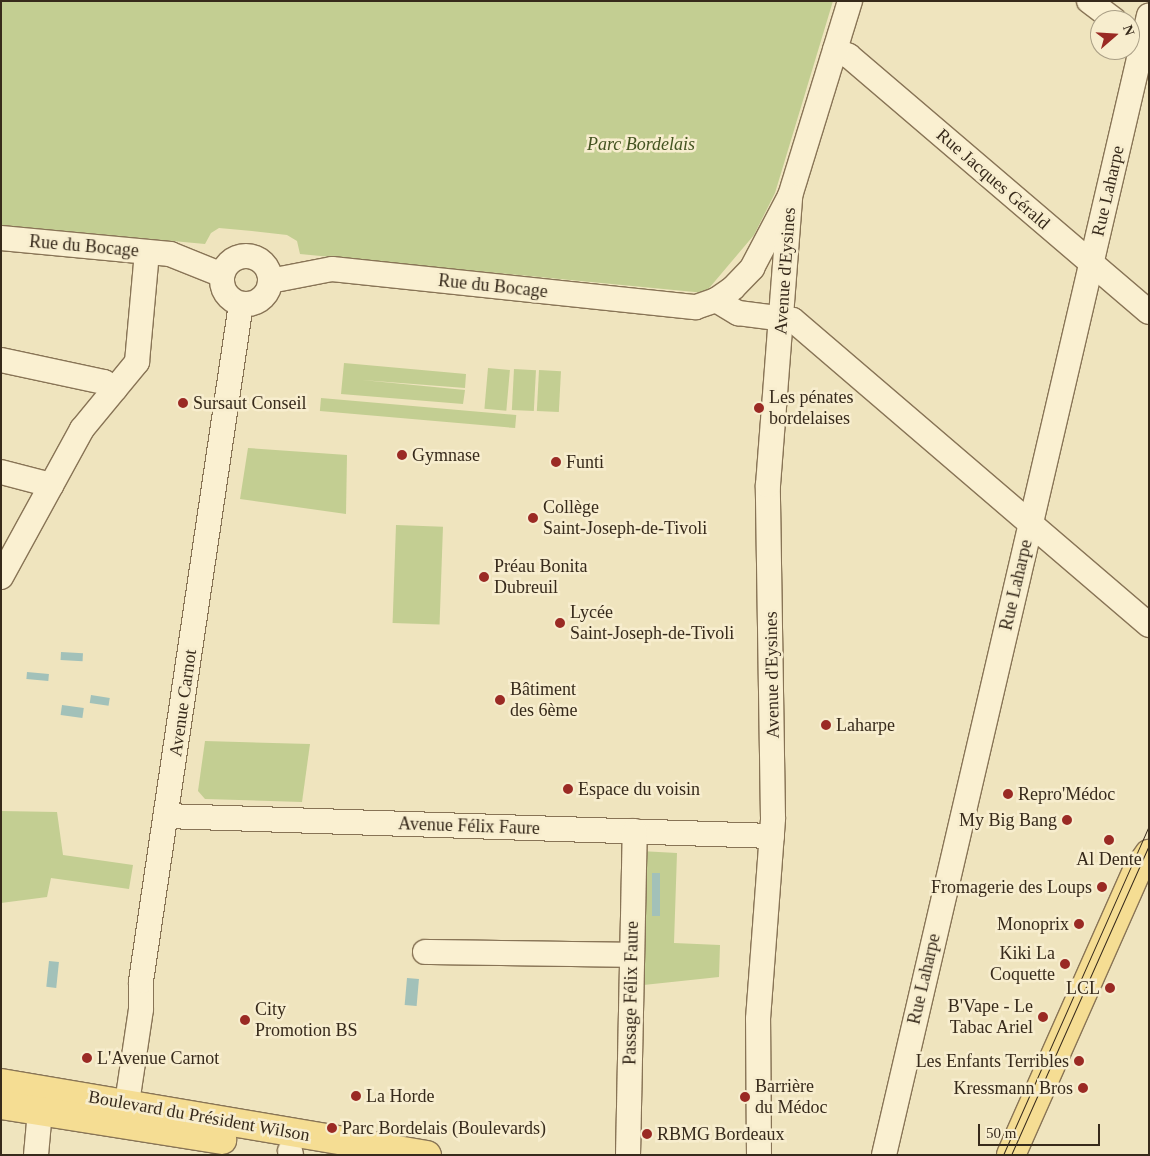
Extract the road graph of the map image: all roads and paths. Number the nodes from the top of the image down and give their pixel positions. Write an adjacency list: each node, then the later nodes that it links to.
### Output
1 (850, 1): 6 (street, Avenue d'Eysines)
2 (1089, 1): 3 (street)
3 (1101, 10)
4 (1149, 15): 5 (street, Rue Laharpe)
5 (1140, 30)
6 (835, 50): 8 (street, Avenue d'Eysines); 11 (street, Rue Jacques Gérald)
7 (1131, 60): 11 (street, Rue Laharpe)
8 (790, 196): 13 (street, Avenue d'Eysines); 18 (street, Avenue d'Eysines)
9 (1, 238): 10 (street, Rue du Bocage)
10 (147, 252): 12 (street, Rue du Bocage); 20 (street)
11 (1091, 263): 17 (street, Rue Jacques Gérald); 23 (street, Rue Laharpe)
12 (222, 275): 14 (street); 16 (street)
13 (743, 279): 15 (street, Rue du Bocage)
14 (270, 281): 15 (street, Rue du Bocage); 16 (street)
15 (716, 300): 18 (street)
16 (241, 304): 27 (street, Avenue Carnot)
17 (1149, 312)
18 (781, 318): 23 (street); 29 (street, Avenue d'Eysines)
19 (1, 360): 20 (street)
20 (115, 389): 22 (street)
21 (1, 472): 22 (street)
22 (51, 484): 24 (street)
23 (1030, 524): 26 (street); 43 (street, Rue Laharpe)
24 (8, 551): 25 (street)
25 (1, 578)
26 (1149, 625)
27 (166, 816): 28 (street, Avenue Félix Faure); 34 (street, Avenue Carnot)
28 (635, 831): 29 (street, Avenue Félix Faure); 32 (street, Passage Félix Faure)
29 (772, 836): 42 (street, Avenue d'Eysines)
30 (1149, 854): 44 (main road)
31 (426, 952): 32 (street)
32 (630, 955): 41 (street, Passage Félix Faure)
33 (1, 1083): 34 (main road, Boulevard du Président Wilson)
34 (127, 1103): 37 (street); 40 (main road, Boulevard du Président Wilson)
35 (1, 1105): 36 (main road, Boulevard du Président Wilson)
36 (40, 1111): 37 (main road, Boulevard du Président Wilson); 39 (street)
37 (138, 1127): 38 (main road, Boulevard du Président Wilson)
38 (298, 1153)
39 (36, 1155)
40 (427, 1155)
41 (628, 1155)
42 (759, 1155)
43 (884, 1155)
44 (1011, 1155)

